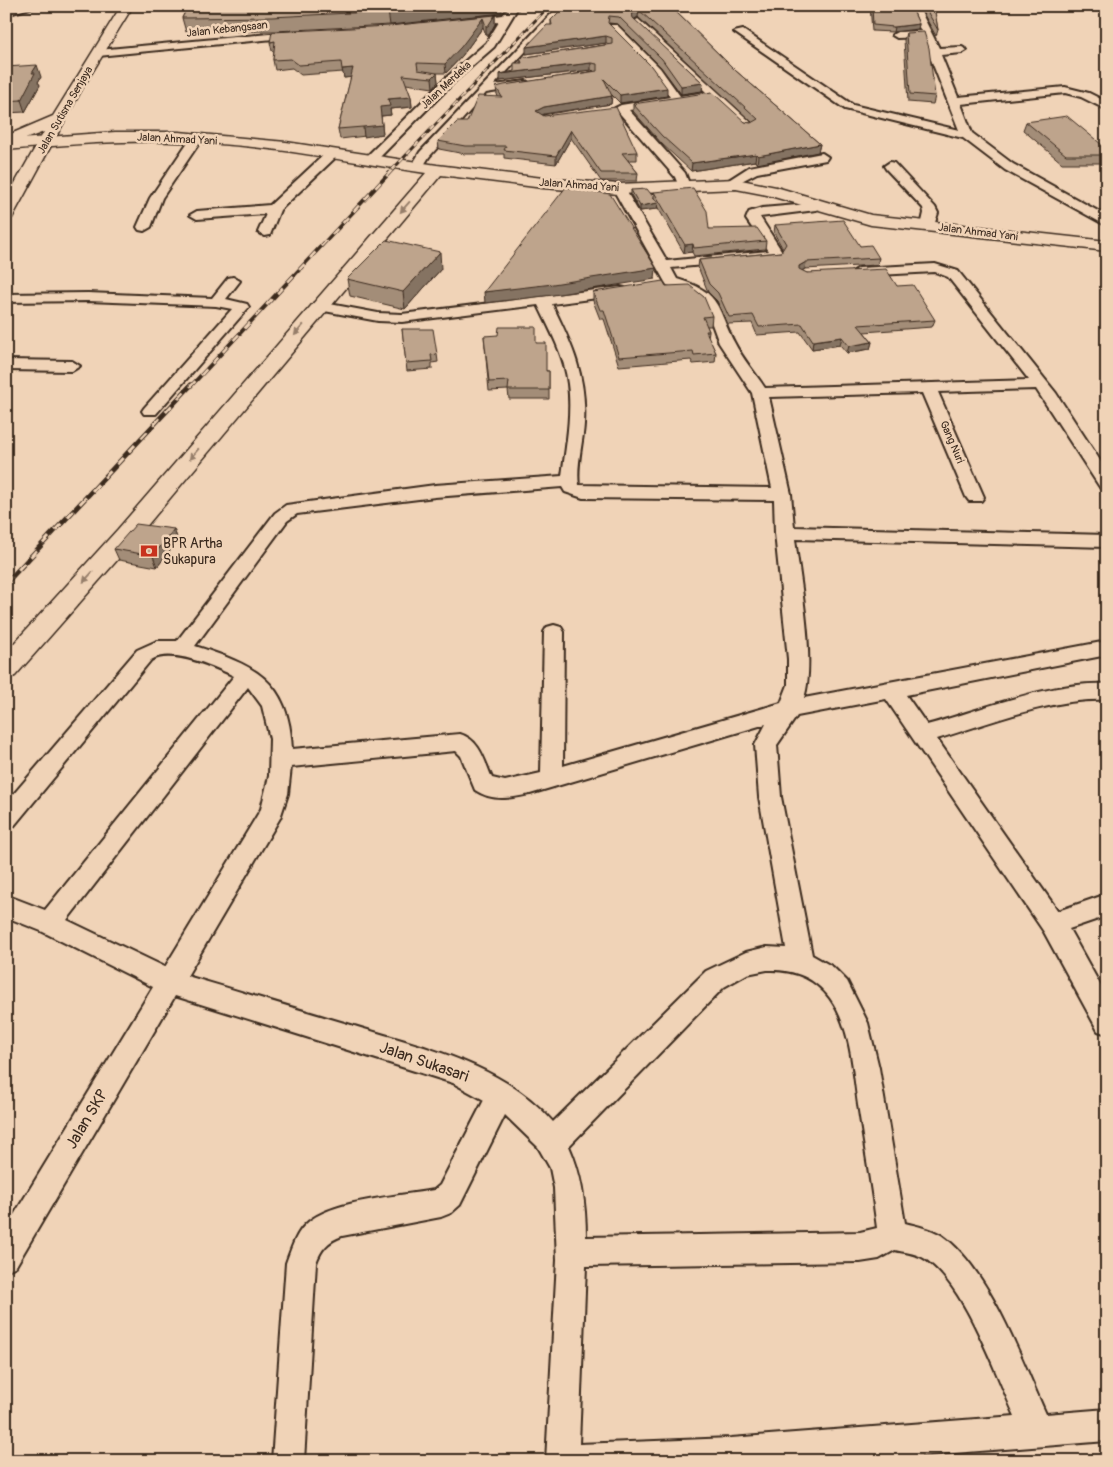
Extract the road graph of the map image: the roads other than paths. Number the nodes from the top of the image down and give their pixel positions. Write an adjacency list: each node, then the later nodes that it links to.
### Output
1 (32, 6): 6 (street)
2 (127, 6): 17 (street, Jalan Sutisna Senjaya)
3 (513, 6): 7 (street, Jalan Merdeka)
4 (913, 6): 13 (street)
5 (594, 11): 19 (street)
6 (6, 12)
7 (507, 18): 9 (street); 21 (street, Jalan Merdeka)
8 (638, 22): 24 (street)
9 (456, 23)
10 (613, 27): 25 (street)
11 (739, 32): 30 (street)
12 (308, 34): 17 (street, Jalan Kebangsaan)
13 (928, 34): 14 (street); 16 (street)
14 (897, 35)
15 (962, 50): 16 (street)
16 (933, 52): 26 (street)
17 (98, 53): 28 (street, Jalan Sutisna Senjaya)
18 (530, 58): 19 (street)
19 (512, 60): 23 (street)
20 (436, 77): 21 (street)
21 (452, 78): 37 (street, Jalan Merdeka)
22 (535, 83): 23 (street)
23 (483, 90): 39 (street)
24 (715, 94): 25 (street); 29 (street)
25 (677, 100): 42 (street)
26 (954, 101): 27 (street); 30 (street)
27 (1107, 107)
28 (60, 118): 32 (street, Jalan Sutisna Senjaya); 33 (street)
29 (749, 126)
30 (967, 135): 48 (street)
31 (196, 138): 32 (street, Jalan Ahmad Yani); 34 (street, Jalan Ahmad Yani); 50 (street)
32 (48, 142): 33 (street, Jalan Ahmad Yani); 40 (street, Jalan Sutisna Senjaya)
33 (6, 143)
34 (332, 154): 37 (street, Jalan Ahmad Yani); 45 (street)
35 (822, 157): 41 (street)
36 (11, 160): 40 (street)
37 (378, 160): 39 (street, Jalan Ahmad Yani)
38 (890, 166): 49 (street)
39 (427, 169): 43 (street, Jalan Ahmad Yani); 60 (street, one-way to 60)
40 (25, 180): 46 (street, Jalan Sutisna Senjaya)
41 (730, 183): 42 (street, Jalan Ahmad Yani); 44 (street, Jalan Ahmad Yani)
42 (684, 186): 43 (street, Jalan Ahmad Yani)
43 (619, 189): 54 (street)
44 (816, 206): 49 (street, Jalan Ahmad Yani); 54 (street)
45 (274, 210): 47 (street); 51 (street)
46 (6, 214)
47 (196, 215)
48 (1107, 222)
49 (928, 226): 52 (street, Jalan Ahmad Yani)
50 (144, 227)
51 (265, 232)
52 (1107, 246)
53 (844, 273): 63 (street)
54 (664, 277): 65 (street)
55 (233, 281): 58 (street)
56 (638, 288): 59 (street)
57 (6, 298): 58 (street)
58 (216, 302): 66 (street)
59 (544, 302): 60 (street); 67 (street)
60 (320, 306): 76 (street, one-way to 76)
61 (6, 365): 62 (street)
62 (72, 366)
63 (1041, 384): 64 (street); 68 (street)
64 (928, 388): 65 (street); 70 (street, Gang Nuri)
65 (760, 393): 69 (street)
66 (150, 411)
67 (570, 481): 69 (street); 74 (street)
68 (1107, 485)
69 (782, 494): 71 (street)
70 (975, 497)
71 (784, 533): 72 (street); 80 (street)
72 (1107, 541)
73 (554, 632): 83 (street)
74 (182, 648): 77 (street); 84 (street)
75 (1107, 648): 78 (street)
76 (6, 669)
77 (247, 674): 82 (street, Jalan SKP); 87 (street)
78 (891, 690): 80 (street); 81 (street)
79 (1107, 692): 81 (street)
80 (790, 709): 83 (street); 89 (street)
81 (923, 735): 88 (street)
82 (282, 759): 83 (street); 90 (street, Jalan SKP)
83 (552, 778)
84 (6, 819)
85 (1107, 905): 88 (street)
86 (6, 906): 87 (street, Jalan Sukasari)
87 (50, 923): 90 (street, Jalan Sukasari)
88 (1053, 924): 91 (street)
89 (801, 962): 93 (street); 94 (street)
90 (168, 982): 92 (street, Jalan Sukasari); 96 (street, Jalan SKP)
91 (1107, 1022)
92 (501, 1095): 93 (street, Jalan Sukasari); 101 (street)
93 (552, 1143): 95 (street, Jalan Sukasari)
94 (892, 1234): 95 (street); 98 (street)
95 (572, 1252): 102 (street, Jalan Sukasari)
96 (6, 1256)
97 (1107, 1425): 98 (street)
98 (1037, 1430): 99 (street)
99 (898, 1450): 100 (street)
100 (732, 1457): 102 (street)
101 (288, 1461)
102 (562, 1461)

